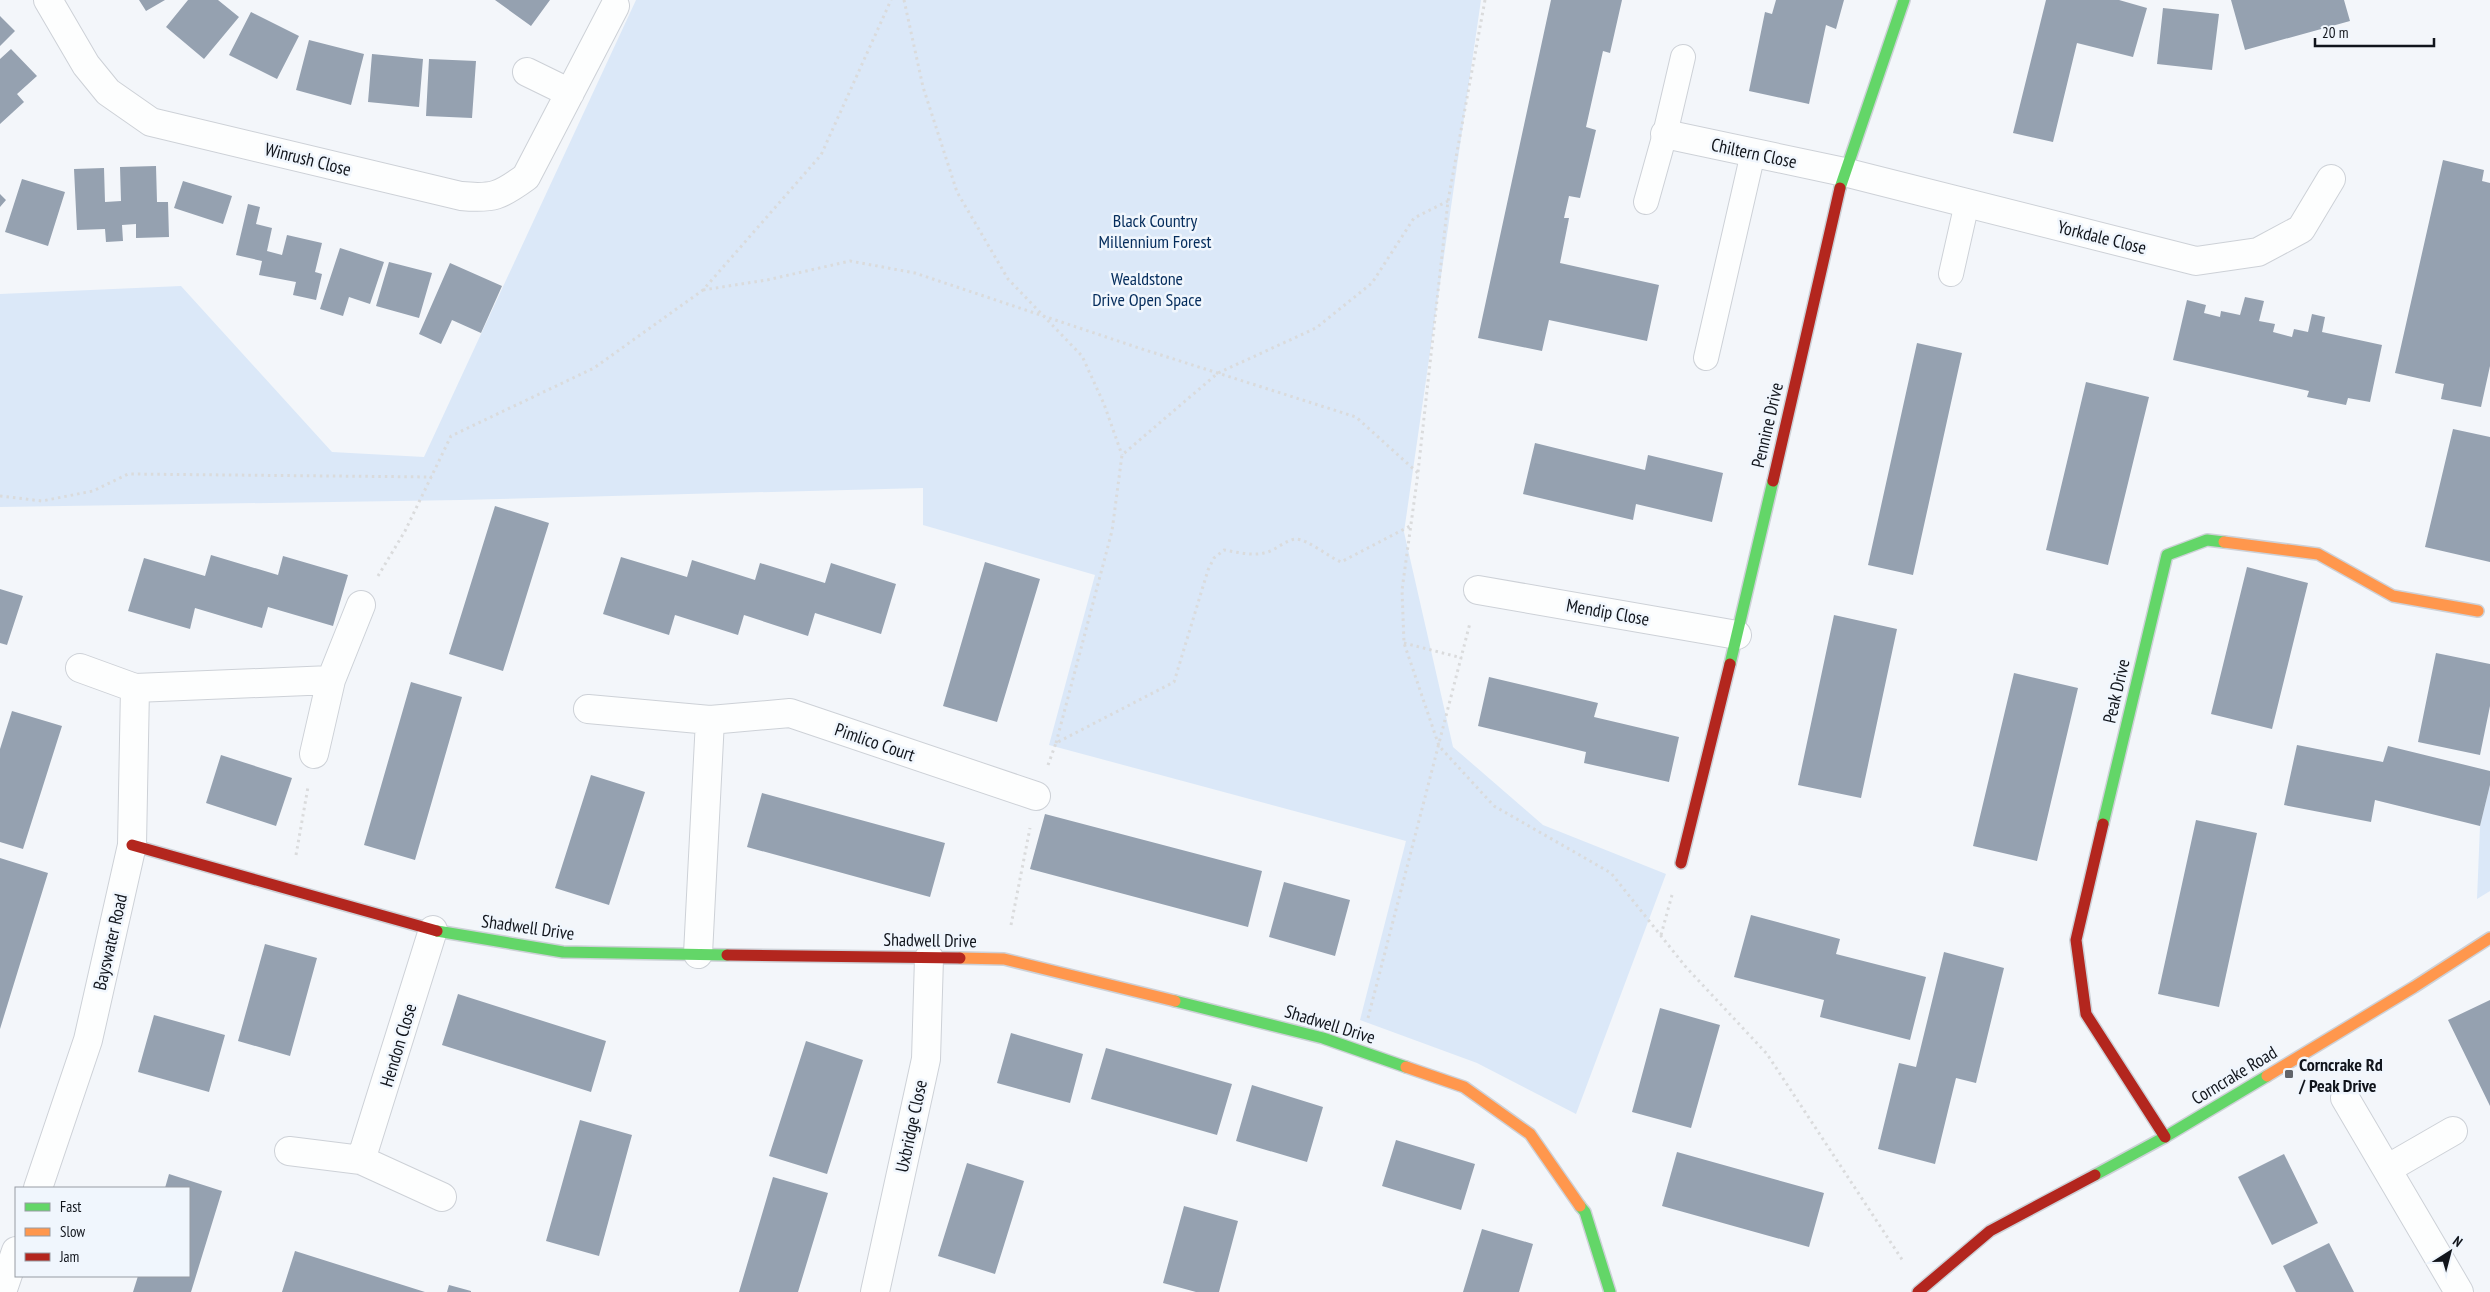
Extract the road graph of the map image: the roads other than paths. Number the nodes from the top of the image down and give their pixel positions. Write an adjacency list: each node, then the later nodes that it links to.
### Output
1 (48, 0): 6 (street, Winrush Close)
2 (1904, 0): 9 (street, Pennine Drive)
3 (614, 6): 6 (street, Winrush Close)
4 (1683, 57): 7 (lane)
5 (527, 72): 6 (street)
6 (570, 93)
7 (1666, 134): 8 (street, Chiltern Close); 11 (lane)
8 (1753, 152): 9 (street, Chiltern Close); 14 (lane)
9 (1844, 172): 12 (street, Yorkdale Close); 18 (street, Pennine Drive)
10 (2331, 179): 12 (street, Yorkdale Close)
11 (1646, 202)
12 (1967, 203): 13 (lane)
13 (1951, 274)
14 (1706, 358)
15 (1478, 590): 18 (street, Mendip Close)
16 (361, 605): 20 (street)
17 (2478, 610): 34 (street, Peak Drive)
18 (1737, 635): 27 (street, Pennine Drive)
19 (80, 668): 21 (street)
20 (331, 680): 21 (street); 24 (street)
21 (135, 688): 26 (street, Bayswater Road)
22 (588, 709): 23 (street, Pimlico Court)
23 (710, 720): 25 (street, Pimlico Court); 30 (street)
24 (314, 754)
25 (1036, 796)
26 (132, 845): 28 (street, Shadwell Drive); 38 (street, Bayswater Road)
27 (1681, 863)
28 (433, 930): 30 (street, Shadwell Drive); 36 (street, Hendon Close)
29 (2490, 938): 34 (street, Corncrake Road)
30 (698, 954): 31 (street, Shadwell Drive)
31 (929, 958): 43 (street, Uxbridge Close); 44 (street, Shadwell Drive)
32 (2345, 1098): 37 (street)
33 (2453, 1131): 37 (street)
34 (2165, 1137): 41 (street, Corncrake Road)
35 (289, 1151): 36 (street)
36 (361, 1160): 39 (street)
37 (2387, 1169): 45 (street)
38 (38, 1187)
39 (442, 1197)
40 (15, 1254): 42 (street)
41 (1919, 1290)
42 (2, 1292)
43 (875, 1292)
44 (1610, 1292)
45 (2459, 1292)

